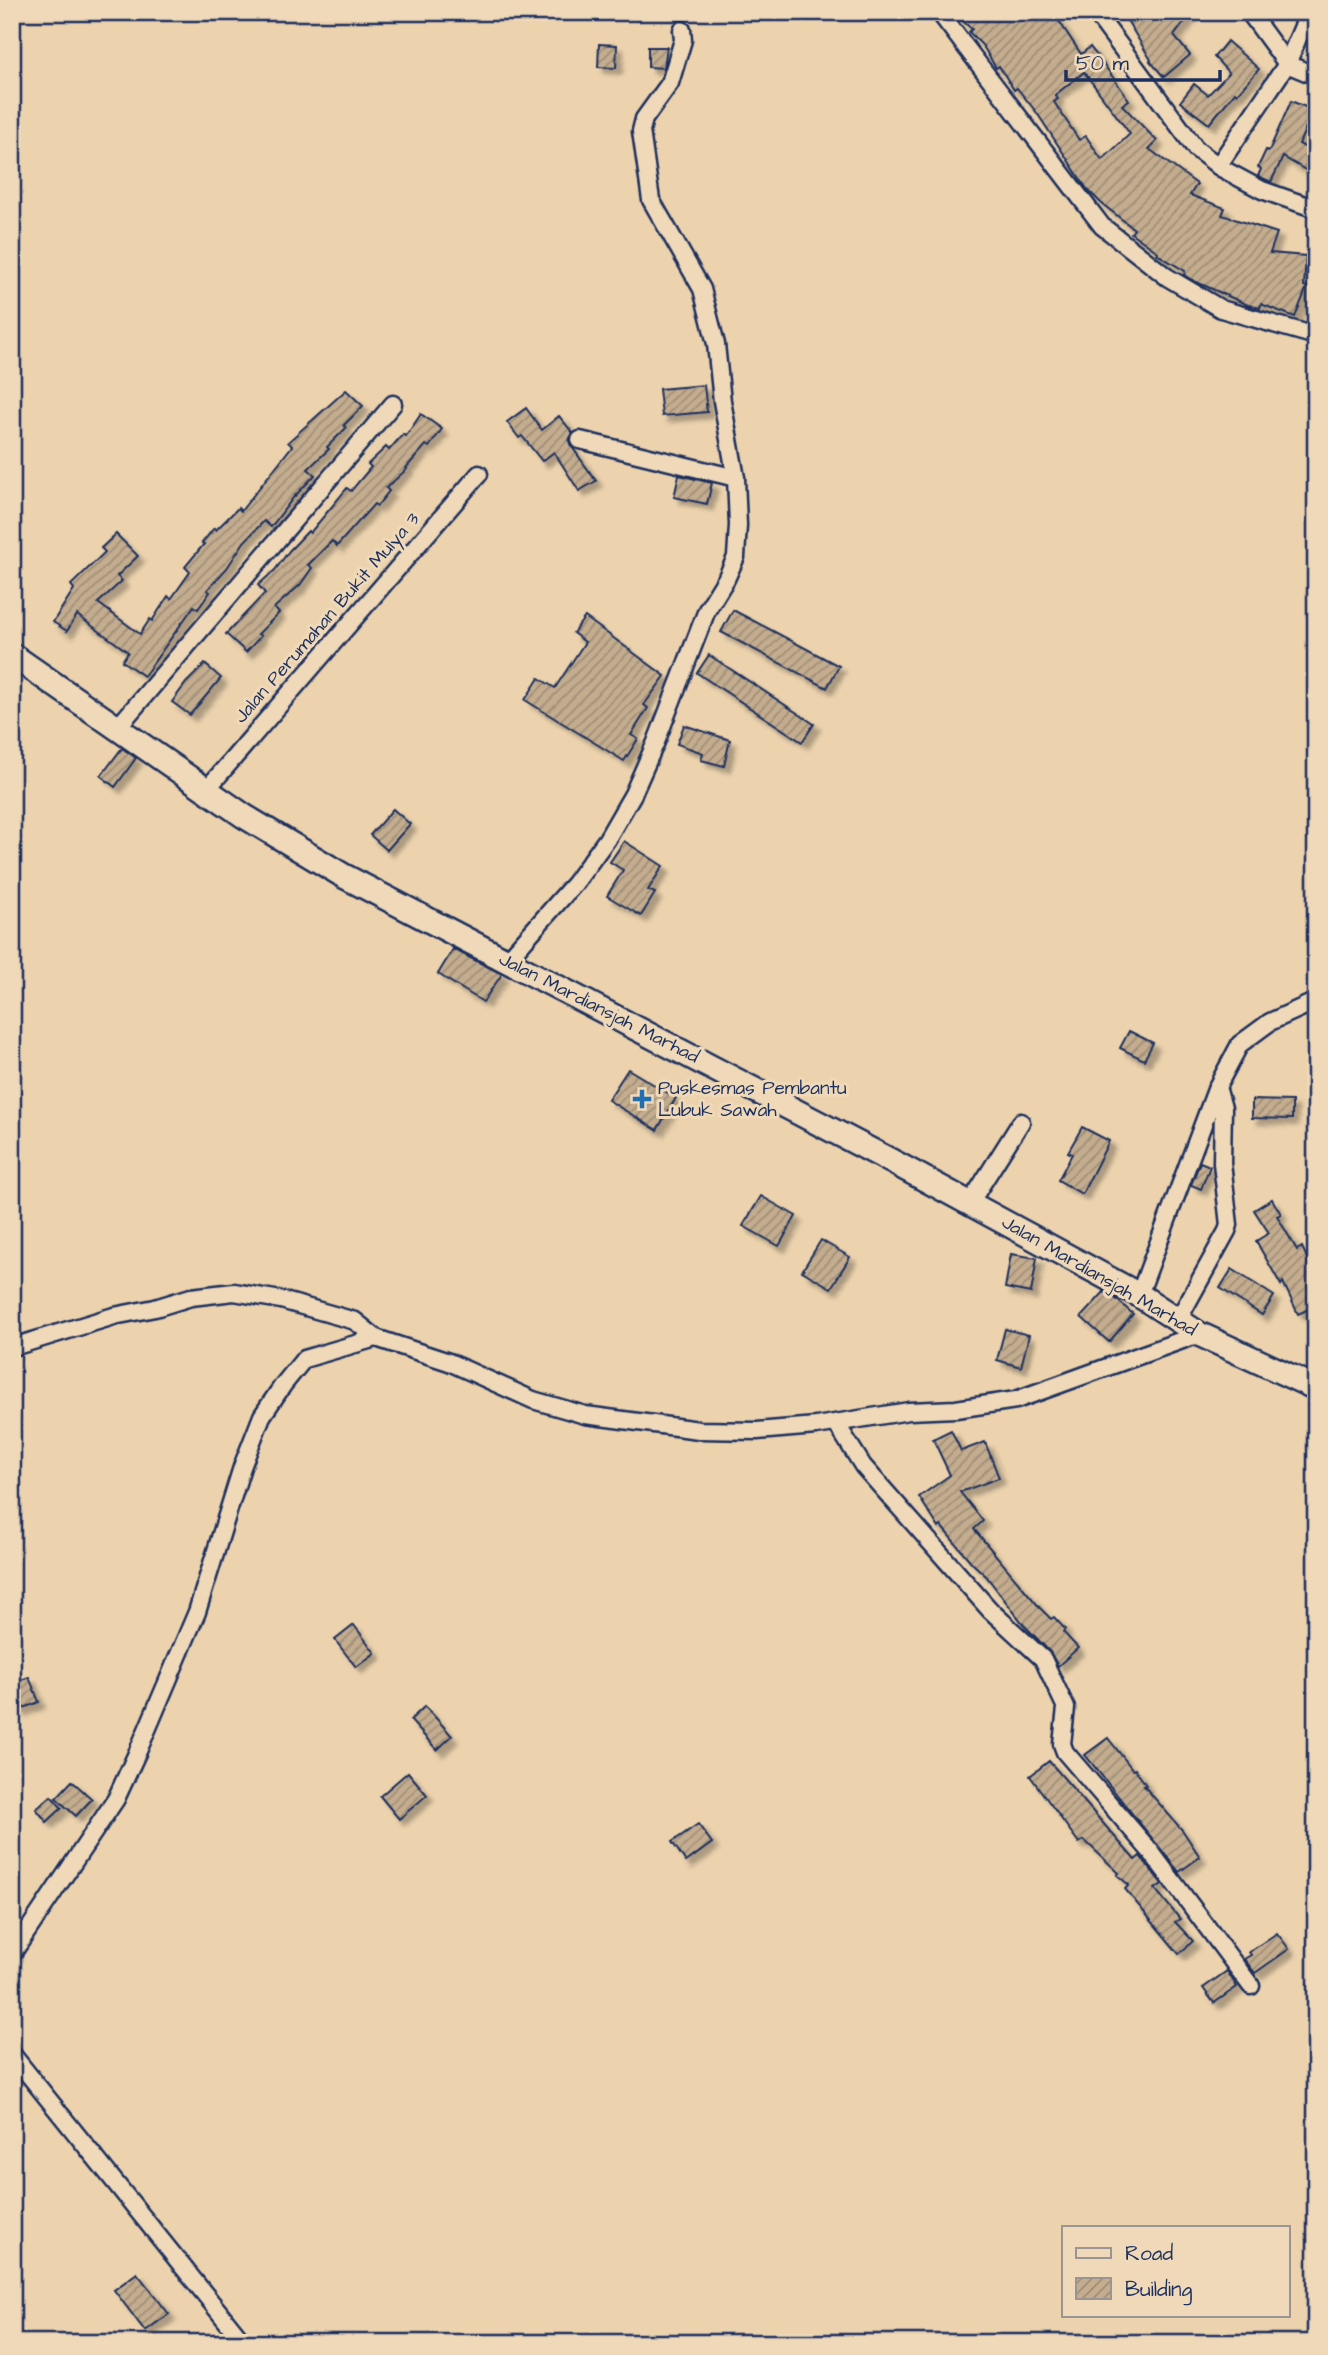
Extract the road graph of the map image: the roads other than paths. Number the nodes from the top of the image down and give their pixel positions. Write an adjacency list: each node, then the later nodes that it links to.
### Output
1 (939, 12): 10 (street)
2 (1095, 12): 8 (street)
3 (1249, 12): 6 (street)
4 (1309, 12): 6 (street)
5 (682, 30): 14 (street)
6 (1287, 64): 7 (street); 8 (street)
7 (1316, 76)
8 (1217, 166): 9 (street)
9 (1316, 209)
10 (1316, 336)
11 (393, 404): 16 (street)
12 (580, 440): 14 (street)
13 (479, 474): 17 (street, Jalan Perumahan Bukit Mulya 3)
14 (736, 478): 18 (street)
15 (12, 655): 16 (street, Jalan Mardiansjah Marhad)
16 (117, 728): 17 (street, Jalan Mardiansjah Marhad)
17 (206, 790): 18 (street, Jalan Mardiansjah Marhad)
18 (507, 960): 22 (street, Jalan Mardiansjah Marhad)
19 (1316, 1001): 20 (street)
20 (1217, 1087): 23 (street); 24 (street)
21 (1021, 1122): 22 (street)
22 (970, 1203): 23 (street, Jalan Mardiansjah Marhad)
23 (1139, 1295): 24 (street, Jalan Mardiansjah Marhad)
24 (1178, 1320): 25 (street, Jalan Mardiansjah Marhad)
25 (1199, 1334): 28 (street, Jalan Mardiansjah Marhad); 29 (street)
26 (376, 1338): 27 (street); 29 (street); 30 (street)
27 (13, 1347)
28 (1316, 1388)
29 (835, 1423): 31 (street)
30 (12, 1954)
31 (1251, 1986)
32 (12, 2054): 33 (street)
33 (244, 2343)

